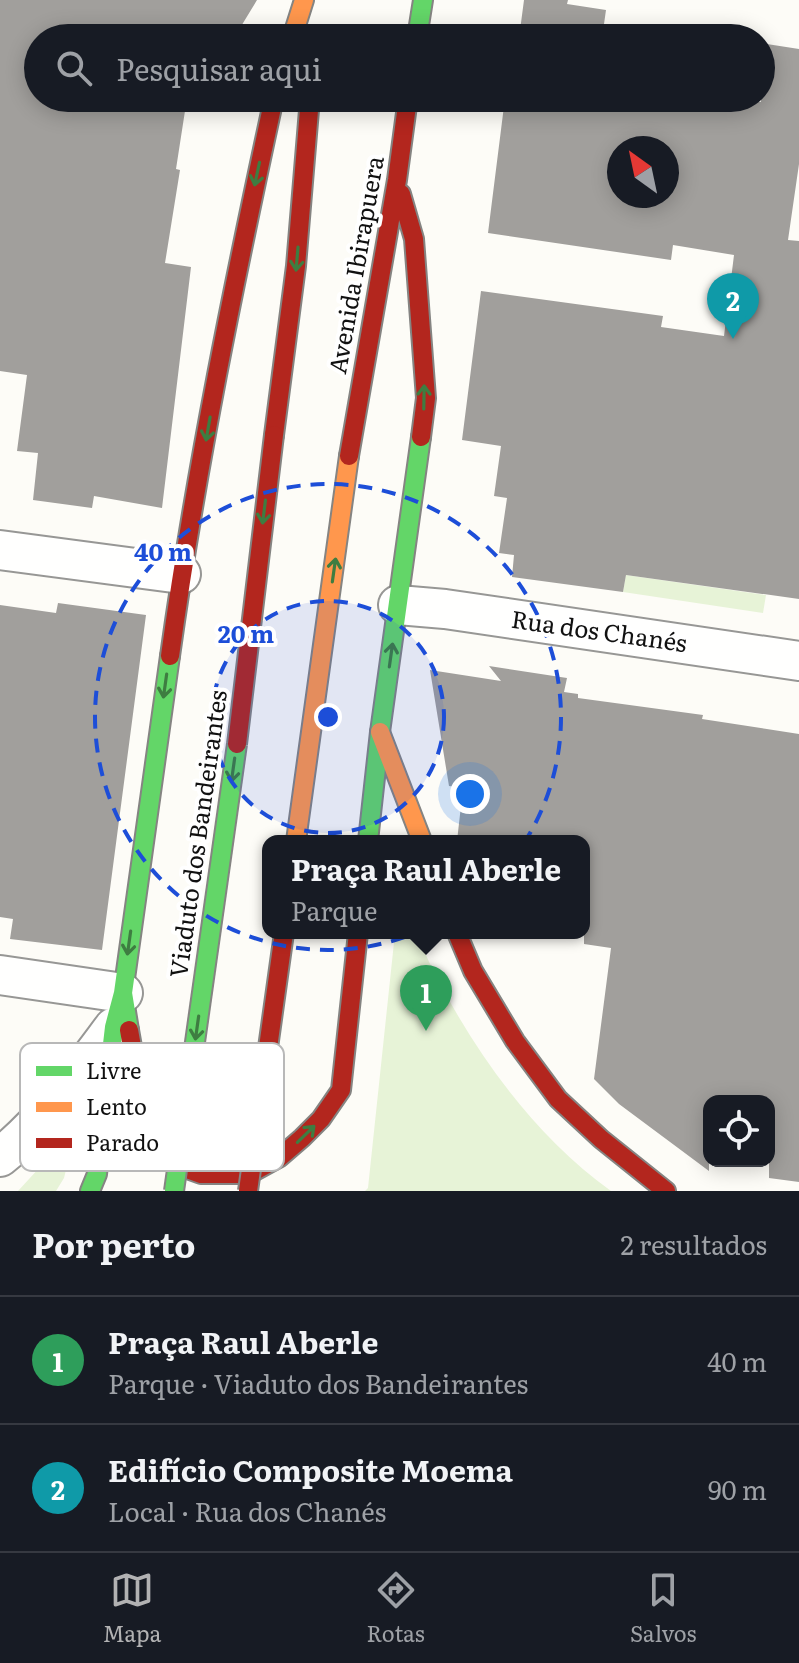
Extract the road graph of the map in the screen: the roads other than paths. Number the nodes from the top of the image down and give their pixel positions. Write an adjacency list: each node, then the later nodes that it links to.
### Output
1 (304, 0): 3 (main road)
2 (423, 0): 4 (main road)
3 (296, 24)
4 (419, 24)
5 (271, 112): 10 (main road, one-way to 10)
6 (309, 112): 25 (main road, Viaduto dos Bandeirantes, one-way to 25, bridge)
7 (406, 112): 8 (main road, Avenida Ibirapuera)
8 (397, 180): 11 (main road, one-way to 8); 14 (main road, Avenida Ibirapuera, one-way to 8)
9 (0, 550): 10 (street)
10 (181, 574): 21 (main road, one-way to 21)
11 (398, 605): 12 (street, Rua dos Chanés); 13 (main road, one-way to 11)
12 (799, 661)
13 (380, 732): 15 (main road); 16 (main road)
14 (297, 835)
15 (369, 835)
16 (420, 835)
17 (283, 939): 26 (main road, bridge)
18 (357, 939): 28 (main road, one-way to 18)
19 (460, 939): 38 (main road)
20 (0, 975): 21 (street)
21 (118, 1010): 22 (street); 23 (main road); 24 (main road, one-way to 24)
22 (97, 1043)
23 (114, 1043)
24 (126, 1043)
25 (195, 1043)
26 (269, 1043)
27 (20, 1139): 29 (street)
28 (284, 1154)
29 (0, 1157)
30 (97, 1171): 35 (main road)
31 (177, 1171): 36 (main road, Viaduto dos Bandeirantes, one-way to 36, bridge)
32 (193, 1171): 34 (main road, one-way to 34)
33 (251, 1171): 37 (main road, bridge)
34 (254, 1171)
35 (90, 1191)
36 (174, 1191)
37 (248, 1191)
38 (666, 1191)

